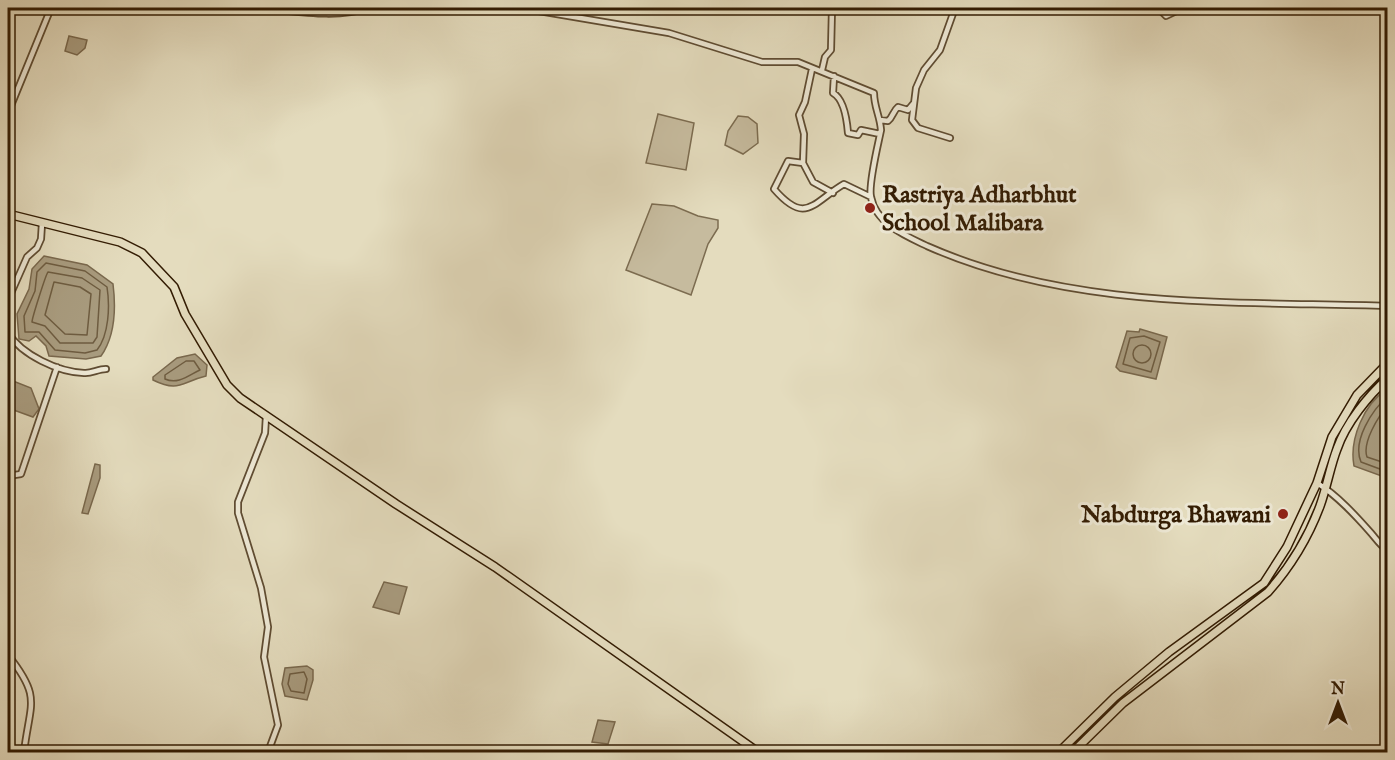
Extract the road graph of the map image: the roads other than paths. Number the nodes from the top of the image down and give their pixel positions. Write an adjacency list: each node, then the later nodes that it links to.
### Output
1 (51, 8): 13 (street)
2 (260, 8): 3 (street)
3 (370, 8)
4 (521, 8): 9 (street)
5 (832, 8): 10 (street)
6 (955, 8): 12 (street)
7 (1158, 8): 8 (street)
8 (1183, 8)
9 (812, 69): 10 (street); 17 (street)
10 (822, 70): 11 (street)
11 (834, 75): 14 (street); 15 (street)
12 (915, 99): 14 (street); 16 (street)
13 (8, 113)
14 (880, 120): 15 (street)
15 (880, 134): 19 (street)
16 (951, 138)
17 (803, 163): 18 (street); 18 (street)
18 (833, 193): 19 (street)
19 (871, 197): 23 (street)
20 (8, 214): 21 (highway)
21 (42, 223): 22 (street); 29 (highway)
22 (8, 300)
23 (1388, 306)
24 (8, 333): 26 (street)
25 (1388, 363): 31 (highway)
26 (57, 367): 27 (street); 30 (street)
27 (106, 369)
28 (1388, 378): 32 (highway)
29 (266, 416): 40 (street); 41 (highway)
30 (8, 476)
31 (1317, 483): 32 (street); 34 (highway)
32 (1325, 488): 33 (street); 35 (highway)
33 (1388, 551)
34 (1225, 613): 35 (highway); 37 (highway)
35 (1230, 620): 38 (highway)
36 (8, 655): 39 (street)
37 (1086, 724): 38 (highway); 42 (highway)
38 (1092, 732): 43 (highway)
39 (24, 753)
40 (268, 753)
41 (758, 753)
42 (1059, 753)
43 (1073, 753)

